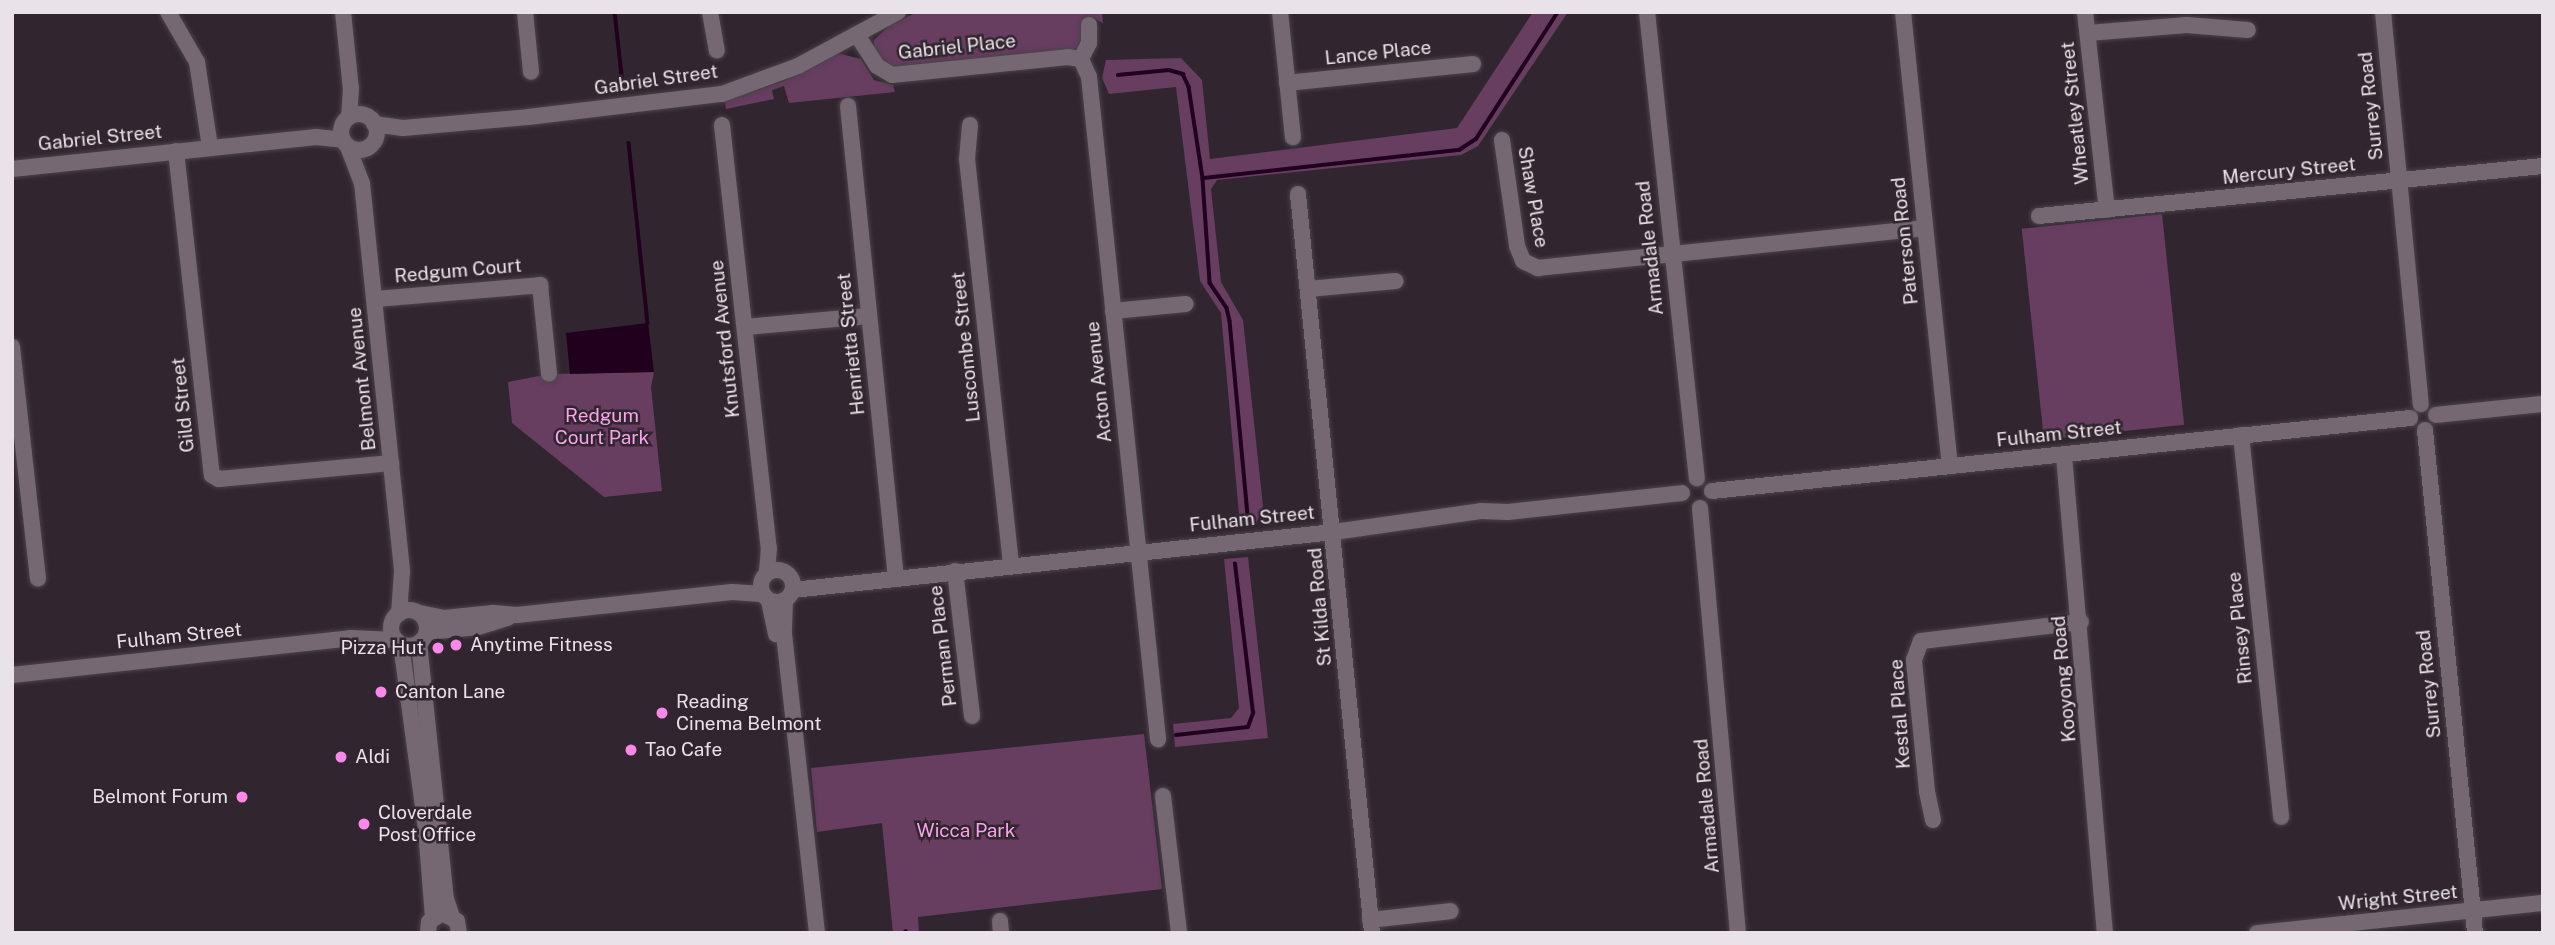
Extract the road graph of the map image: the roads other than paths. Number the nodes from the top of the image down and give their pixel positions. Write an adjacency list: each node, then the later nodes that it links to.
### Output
1 (168, 12): 26 (street)
2 (343, 12): 23 (street)
3 (525, 12): 18 (street)
4 (710, 12): 15 (street)
5 (898, 12): 14 (street, Gabriel Street)
6 (1280, 12): 19 (street)
7 (1647, 12): 35 (street, Armadale Road)
8 (1903, 12): 34 (street, Paterson Road)
9 (2085, 12): 13 (street, Wheatley Street)
10 (2382, 12): 30 (street, Surrey Road)
11 (1088, 25): 16 (street, Acton Avenue)
12 (2248, 30): 13 (street)
13 (2088, 33): 32 (street, Wheatley Street)
14 (857, 35): 16 (street, Gabriel Place); 23 (street, Gabriel Street)
15 (717, 50)
16 (1081, 59): 40 (street, Acton Avenue)
17 (1473, 64): 19 (street, Lance Place)
18 (531, 72)
19 (1287, 83): 24 (street)
20 (848, 106): 41 (street, Henrietta Street)
21 (722, 125): 42 (street, Knutsford Avenue)
22 (970, 125): 60 (street, Luscombe Street)
23 (358, 132): 26 (street, Gabriel Street); 38 (street, Belmont Avenue)
24 (1293, 138)
25 (1502, 140): 35 (street, Shaw Place)
26 (210, 147): 27 (street, Gabriel Street)
27 (176, 151): 29 (street, Gabriel Street); 52 (street, Gild Street)
28 (2543, 166): 30 (street, Mercury Street)
29 (12, 169)
30 (2400, 181): 32 (street, Mercury Street); 45 (street, Surrey Road)
31 (1298, 194): 37 (street, St Kilda Road)
32 (2106, 210): 33 (street, Mercury Street)
33 (2039, 216)
34 (1925, 228): 35 (street); 53 (street, Paterson Road)
35 (1671, 253): 54 (street, Armadale Road)
36 (1396, 281): 37 (street)
37 (1308, 289): 58 (street, St Kilda Road)
38 (375, 299): 44 (street, Redgum Court); 52 (street, Belmont Avenue)
39 (1186, 304): 40 (street)
40 (1113, 311): 59 (street, Acton Avenue)
41 (869, 316): 42 (street); 63 (street, Henrietta Street)
42 (745, 327): 65 (street, Knutsford Avenue)
43 (12, 347): 64 (street)
44 (549, 374)
45 (2421, 404): 47 (street); 48 (street)
46 (2543, 404): 47 (street)
47 (2436, 415): 49 (street)
48 (2410, 418): 49 (street); 50 (street, Fulham Street)
49 (2425, 430): 84 (street, Surrey Road)
50 (2241, 435): 51 (street, Fulham Street); 77 (street, Rinsey Place)
51 (2064, 456): 53 (street, Fulham Street); 69 (street, Kooyong Road)
52 (391, 463): 62 (street, Belmont Avenue)
53 (1950, 466): 55 (street, Fulham Street)
54 (1697, 478): 55 (street); 56 (street)
55 (1712, 491): 57 (street)
56 (1682, 493): 57 (street); 58 (street, Fulham Street)
57 (1700, 508): 92 (street, Armadale Road)
58 (1334, 532): 59 (street, Fulham Street); 86 (street, St Kilda Road)
59 (1138, 552): 60 (street, Fulham Street); 75 (street, Acton Avenue)
60 (1011, 565): 61 (street, Fulham Street)
61 (955, 570): 63 (street, Fulham Street); 74 (street, Perman Place)
62 (402, 572): 66 (street, Belmont Avenue); 68 (street, Belmont Avenue)
63 (896, 577): 65 (street, Fulham Street)
64 (38, 579)
65 (776, 586): 67 (street, Fulham Street); 89 (street, Knutsford Avenue); 90 (street, Knutsford Avenue)
66 (419, 613): 67 (street, Fulham Street); 68 (street); 70 (street, Belmont Avenue)
67 (517, 615): 70 (street, Fulham Street)
68 (396, 616): 71 (street, Fulham Street); 72 (street, Belmont Avenue)
69 (2081, 622): 78 (street, Kestal Place); 79 (street, Kooyong Road)
70 (423, 637): 72 (street); 83 (street, Belmont Avenue)
71 (350, 638): 72 (street, Fulham Street); 73 (street, Fulham Street)
72 (399, 642): 85 (street, Belmont Avenue)
73 (12, 675)
74 (972, 716)
75 (1158, 739)
76 (1163, 796): 91 (street)
77 (2281, 817)
78 (1933, 820)
79 (2104, 898): 93 (street, Kooyong Road); 94 (street, Kooyong Road)
80 (2543, 903): 84 (street, Wright Street)
81 (1451, 911): 86 (street)
82 (2543, 914): 84 (street, Wright Street)
83 (452, 916): 85 (street, Belmont Avenue); 88 (street, Belmont Avenue)
84 (2474, 921): 87 (street, Wright Street); 96 (street, Wright Street)
85 (430, 925)
86 (1371, 926)
87 (2291, 931): 95 (street, Wright Street)
88 (460, 933)
89 (807, 933)
90 (817, 933)
91 (1179, 933)
92 (1738, 933)
93 (2105, 933)
94 (2118, 933)
95 (2257, 933)
96 (2354, 933)

